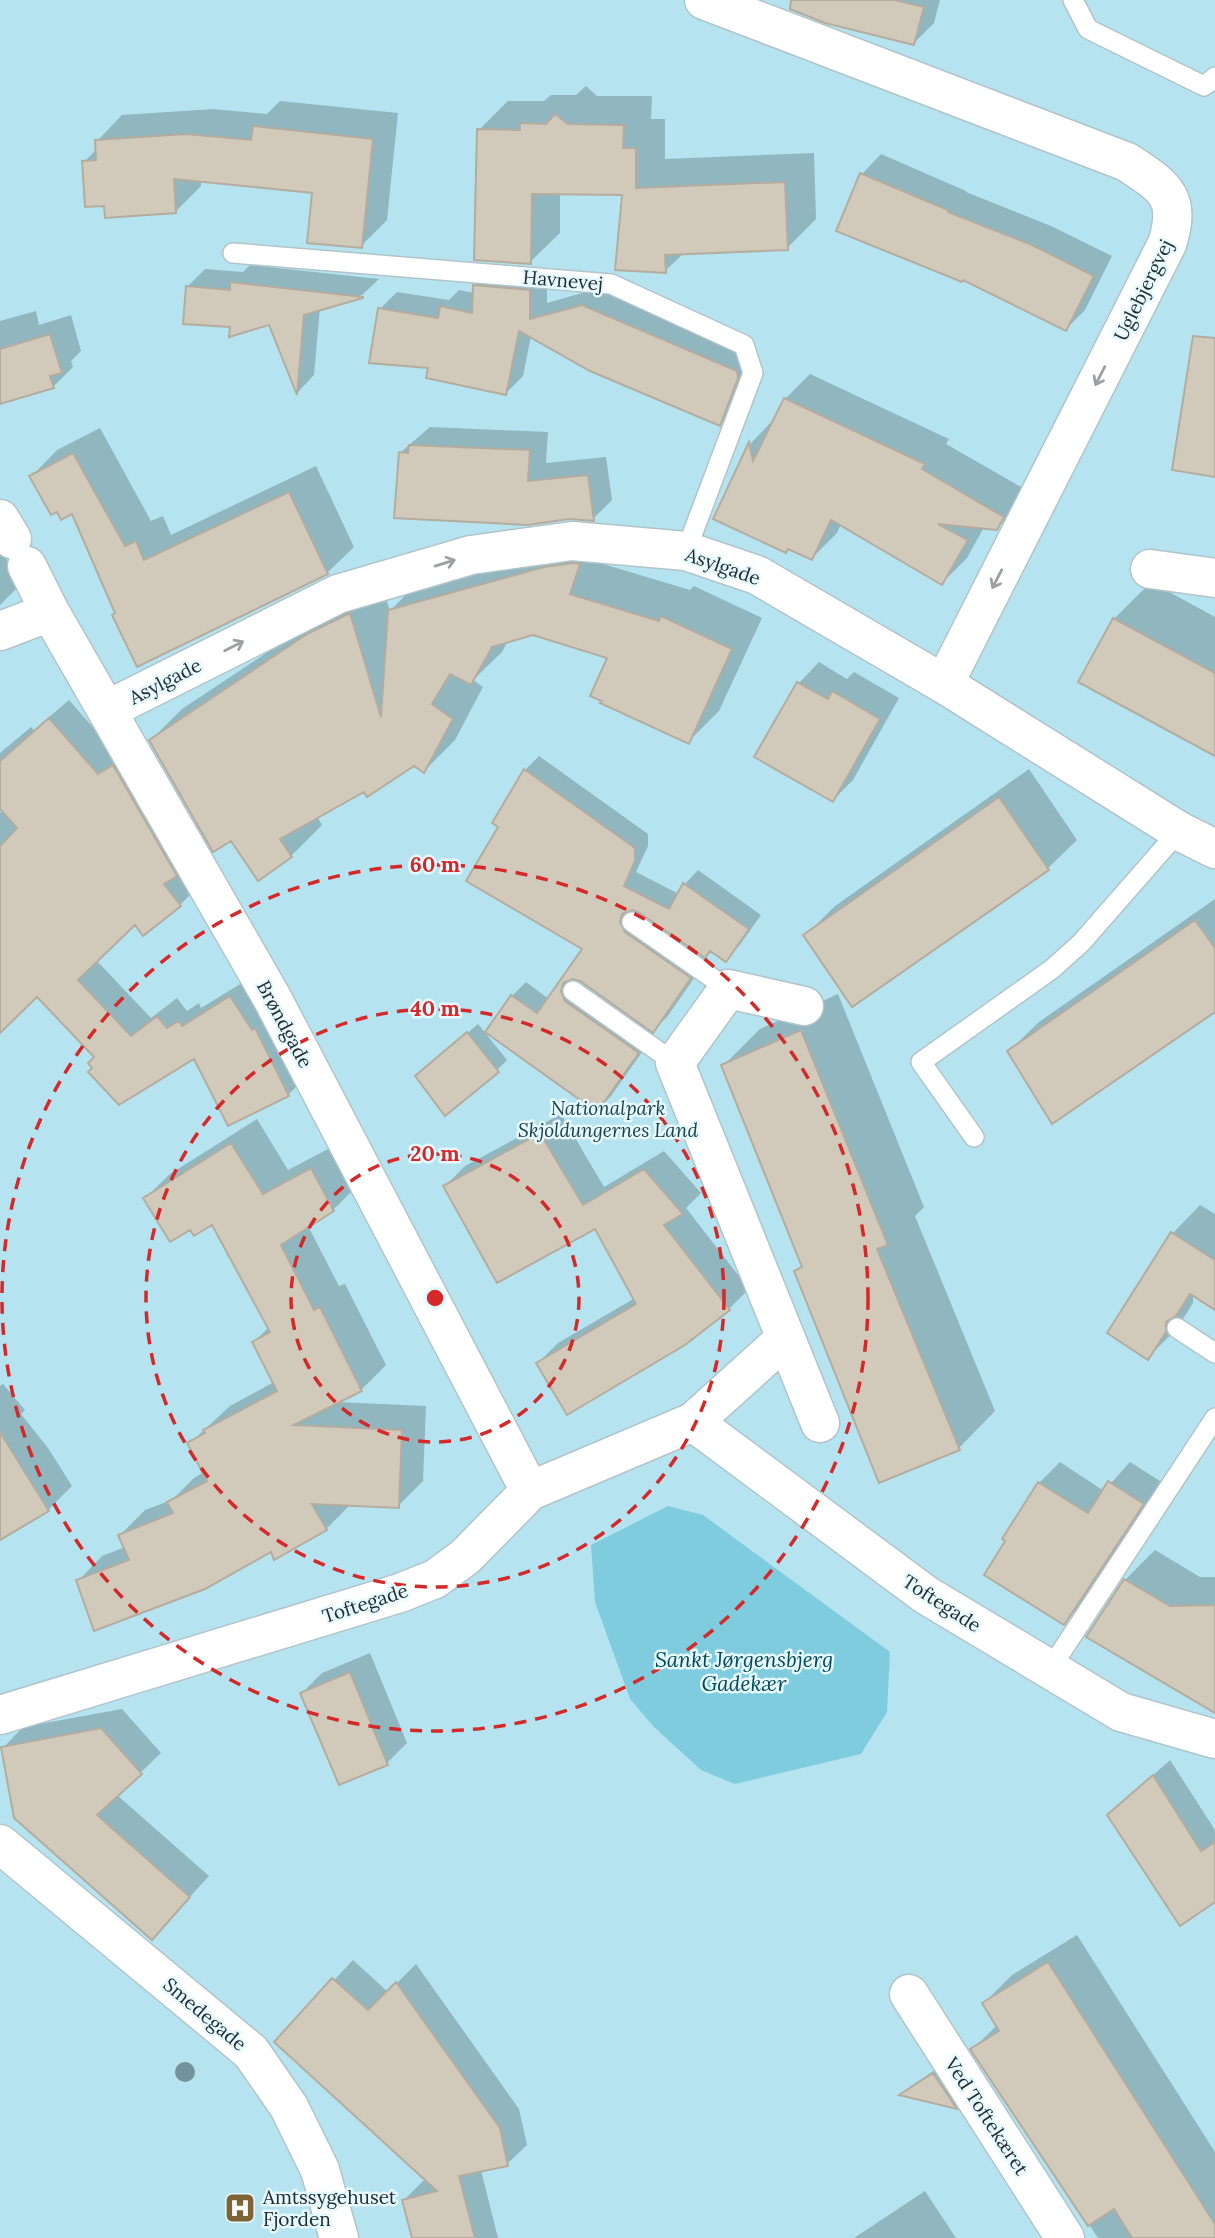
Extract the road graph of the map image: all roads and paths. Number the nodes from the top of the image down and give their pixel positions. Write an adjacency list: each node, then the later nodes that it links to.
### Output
1 (704, 0): 11 (street, Uglebjergvej, one-way to 11)
2 (1073, 0): 3 (lane)
3 (1215, 77)
4 (233, 253): 6 (lane, Havnevej)
5 (13, 541): 9 (street, Brøndgade)
6 (686, 551): 11 (street, Asylgade); 12 (street, Asylgade, one-way to 6)
7 (1150, 569): 8 (street)
8 (1215, 578)
9 (50, 612): 10 (street); 12 (street, Brøndgade)
10 (0, 631)
11 (944, 684): 13 (street, Asylgade)
12 (107, 710): 27 (street, Brøndgade)
13 (1179, 831): 14 (street, Asylgade); 20 (lane)
14 (1215, 849)
15 (632, 922): 16 (lane)
16 (728, 989): 18 (street); 19 (street)
17 (573, 991): 19 (lane)
18 (804, 1006)
19 (675, 1063): 22 (street)
20 (974, 1137)
21 (1177, 1328): 23 (lane)
22 (786, 1338): 25 (street, Toftegade); 26 (street)
23 (1215, 1353)
24 (1215, 1418): 28 (lane)
25 (693, 1422): 27 (street, Toftegade); 28 (street, Toftegade)
26 (820, 1423)
27 (530, 1491): 29 (street, Toftegade)
28 (1050, 1669): 30 (street, Toftegade)
29 (0, 1715)
30 (1215, 1739)
31 (0, 1844): 33 (street, Smedegade)
32 (909, 1994): 34 (street, Ved Toftekæret)
33 (339, 2238)
34 (1065, 2238)

